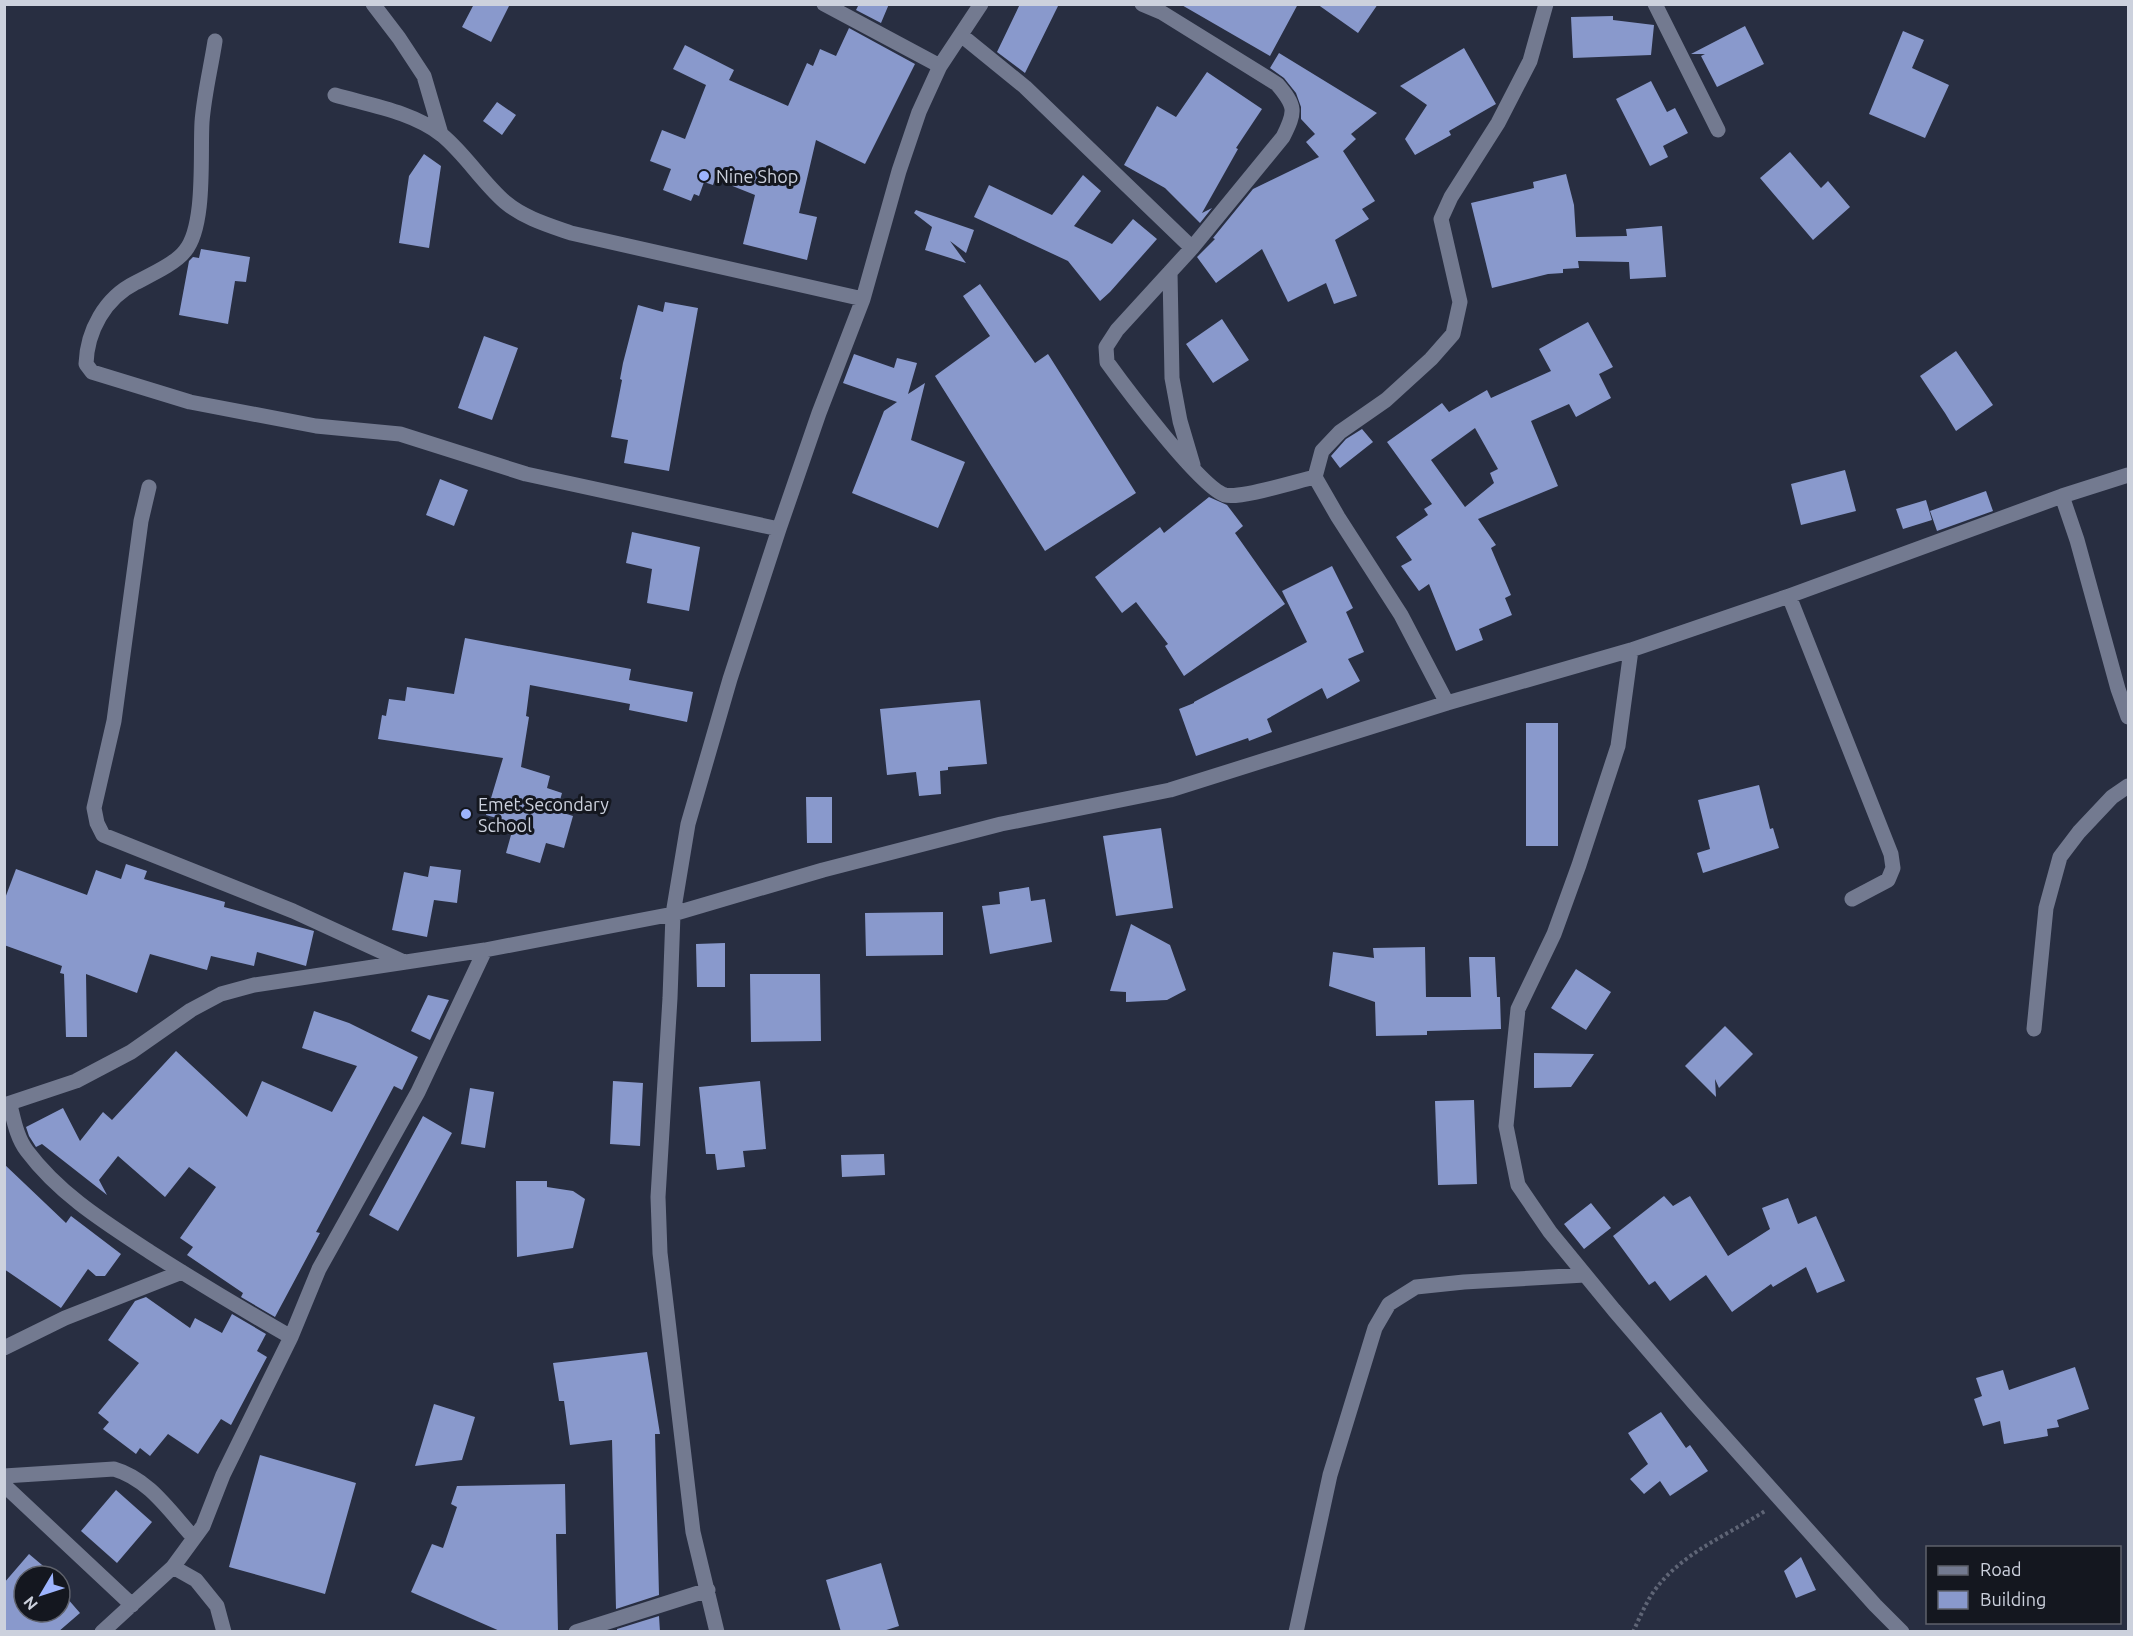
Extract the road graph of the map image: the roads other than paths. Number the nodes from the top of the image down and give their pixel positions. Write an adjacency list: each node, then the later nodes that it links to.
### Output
1 (373, 4): 12 (street)
2 (824, 4): 9 (street)
3 (981, 4): 7 (street)
4 (1142, 4): 13 (street)
5 (1546, 4): 18 (street)
6 (1655, 4): 11 (street)
7 (962, 35): 9 (street); 13 (street)
8 (215, 41): 21 (street)
9 (940, 66): 15 (street)
10 (335, 95): 12 (street)
11 (1718, 130)
12 (441, 135): 15 (street)
13 (1192, 248): 14 (street)
14 (1170, 272): 16 (street); 16 (street)
15 (863, 298): 21 (street)
16 (1195, 471): 18 (street)
17 (2128, 475): 20 (street)
18 (1315, 477): 24 (street)
19 (149, 487): 30 (street)
20 (2062, 496): 22 (street); 25 (street)
21 (779, 529): 28 (street)
22 (1789, 596): 23 (street); 27 (street)
23 (1631, 650): 24 (street); 34 (street)
24 (1447, 703): 28 (street)
25 (2128, 717)
26 (2128, 786): 31 (street)
27 (1852, 899)
28 (673, 914): 29 (street); 41 (street)
29 (485, 950): 30 (street); 35 (street)
30 (404, 962): 32 (street)
31 (2034, 1029)
32 (7, 1105): 33 (street)
33 (182, 1272): 35 (street); 36 (street)
34 (1585, 1275): 47 (street); 48 (street)
35 (291, 1337): 39 (street)
36 (4, 1348)
37 (4, 1476): 39 (street)
38 (4, 1485): 42 (street)
39 (194, 1538): 40 (street)
40 (173, 1567): 42 (street); 44 (street)
41 (708, 1590): 45 (street); 46 (street)
42 (132, 1605): 43 (street)
43 (102, 1632)
44 (224, 1632)
45 (576, 1632)
46 (717, 1632)
47 (1296, 1632)
48 (1902, 1632)

